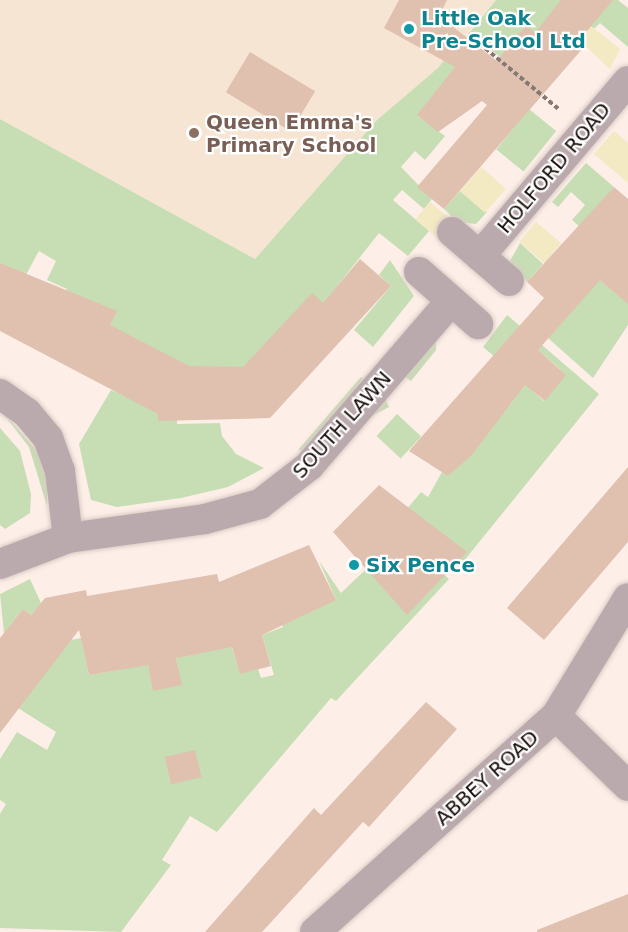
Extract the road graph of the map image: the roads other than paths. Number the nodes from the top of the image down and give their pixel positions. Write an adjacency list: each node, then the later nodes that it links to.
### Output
1 (628, 81): 3 (street, HOLFORD ROAD)
2 (452, 232): 3 (street)
3 (480, 256): 5 (street)
4 (419, 272): 6 (street)
5 (509, 281)
6 (451, 301): 7 (street); 9 (street, SOUTH LAWN)
7 (478, 324)
8 (0, 394): 9 (street)
9 (68, 538): 10 (street, SOUTH LAWN)
10 (0, 564)
11 (628, 598): 12 (street, ABBEY ROAD)
12 (556, 716): 13 (street); 14 (street, ABBEY ROAD)
13 (628, 786)
14 (315, 932)

